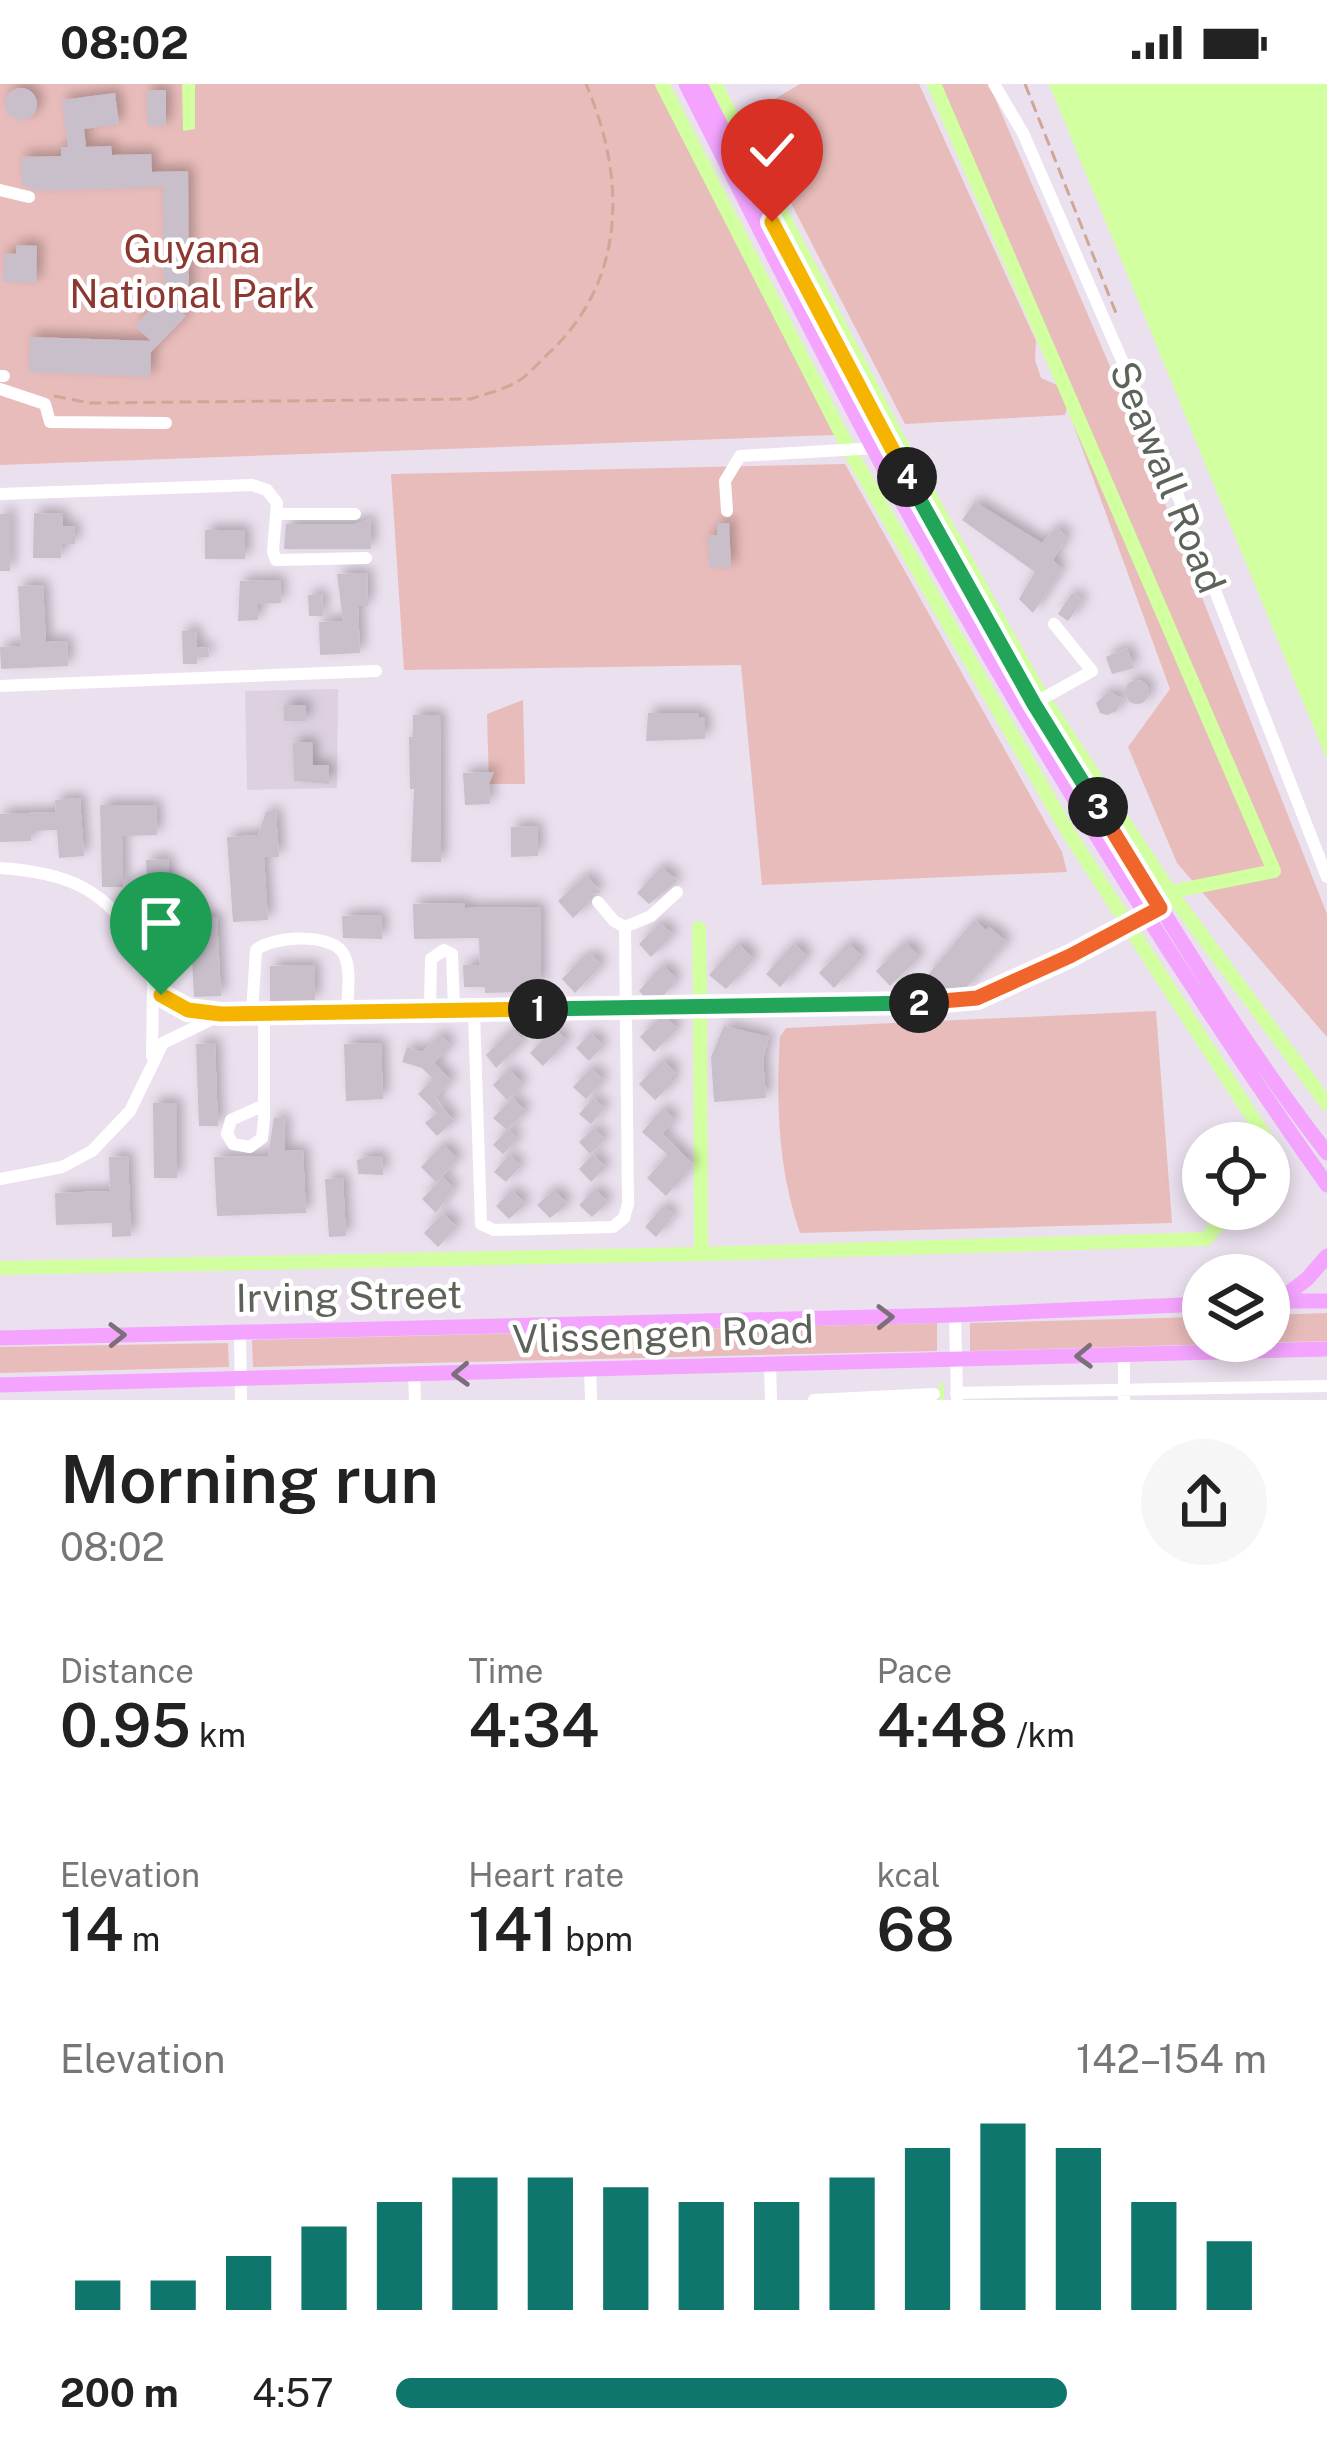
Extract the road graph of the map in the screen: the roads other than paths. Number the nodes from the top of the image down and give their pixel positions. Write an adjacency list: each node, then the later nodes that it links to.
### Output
1 (686, 84): 8 (main road)
2 (700, 84): 8 (main road)
3 (994, 84): 19 (street, Seawall Road)
4 (0, 190): 5 (street)
5 (29, 197)
6 (1, 380): 7 (street)
7 (166, 422)
8 (875, 449): 10 (street); 17 (main road); 22 (main road)
9 (0, 494): 11 (street)
10 (727, 511)
11 (279, 514): 12 (street); 13 (street)
12 (355, 514)
13 (366, 558)
14 (1054, 623): 17 (street)
15 (376, 671): 16 (street)
16 (0, 686)
17 (1034, 704): 22 (main road)
18 (0, 868): 24 (street)
19 (1327, 877)
20 (677, 892): 23 (street)
21 (598, 902): 23 (street)
22 (1141, 919): 25 (street); 34 (main road); 36 (main road)
23 (625, 927): 25 (street)
24 (149, 974): 30 (street); 32 (street)
25 (623, 1006): 29 (street); 29 (street)
26 (454, 1009): 27 (street); 27 (street); 29 (street)
27 (430, 1010): 28 (street)
28 (347, 1012): 31 (street); 31 (street)
29 (473, 1012)
30 (221, 1014): 31 (street); 32 (street)
31 (258, 1014): 33 (street)
32 (150, 1066): 35 (street)
33 (264, 1105)
34 (1327, 1153)
35 (0, 1180)
36 (1327, 1185)
37 (1327, 1256): 38 (main road)
38 (1290, 1291)
39 (1290, 1301): 40 (main road)
40 (1327, 1301)
41 (1182, 1305): 42 (main road, Irving Street)
42 (955, 1315): 43 (main road, Irving Street, one-way to 42); 47 (street)
43 (240, 1332): 44 (main road, Irving Street, one-way to 43); 51 (street)
44 (0, 1338)
45 (1327, 1349): 46 (main road, Vlissengen Road)
46 (1124, 1357): 47 (main road, Vlissengen Road, one-way to 47); 55 (street)
47 (956, 1362): 48 (main road, Vlissengen Road); 57 (street)
48 (770, 1364): 49 (main road, Vlissengen Road); 62 (street)
49 (590, 1368): 50 (main road, Vlissengen Road, one-way to 50); 61 (street)
50 (414, 1376): 51 (main road, Vlissengen Road); 60 (street)
51 (241, 1377): 52 (main road, Vlissengen Road); 59 (street)
52 (90, 1382): 53 (main road, Vlissengen Road); 58 (street)
53 (0, 1385)
54 (1327, 1386): 55 (street)
55 (1124, 1391): 57 (street)
56 (934, 1394): 63 (street)
57 (956, 1394)
58 (90, 1400)
59 (241, 1400)
60 (415, 1400)
61 (591, 1400)
62 (771, 1400)
63 (814, 1400)

